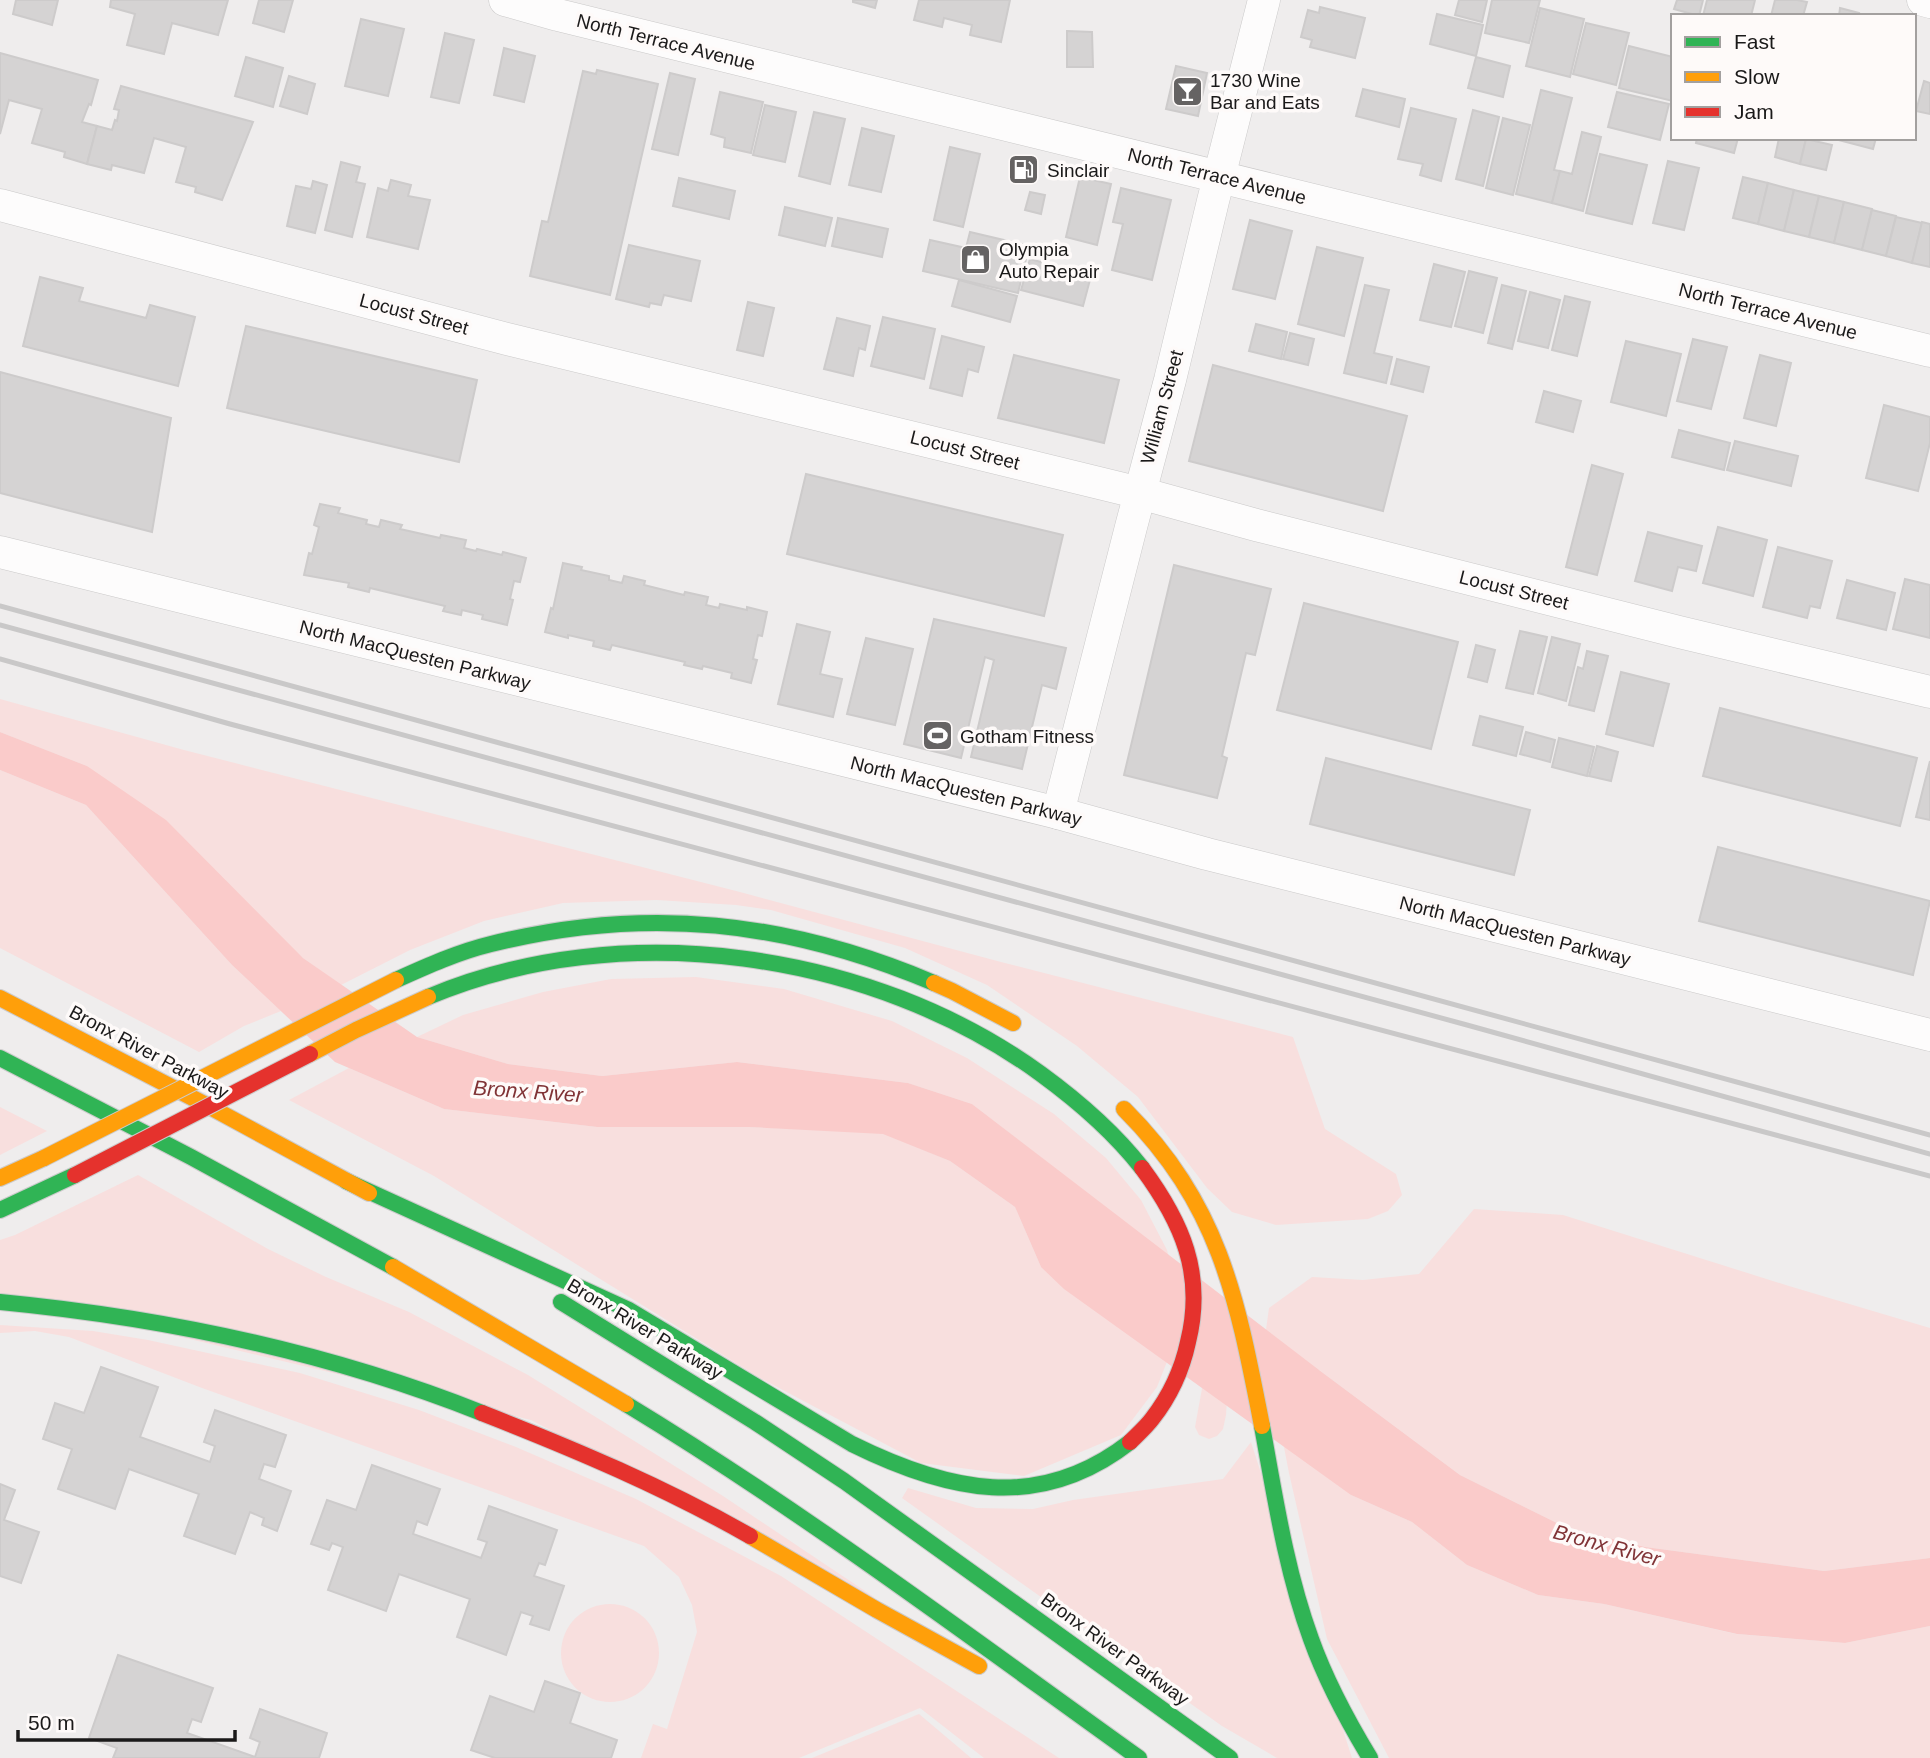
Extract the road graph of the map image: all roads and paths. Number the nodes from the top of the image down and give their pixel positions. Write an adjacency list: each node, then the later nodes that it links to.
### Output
1 (505, 0): 5 (street, North Terrace Avenue)
2 (1265, 0): 5 (street, William Street)
3 (1923, 0): 4 (street)
4 (1930, 2)
5 (1220, 176): 7 (street, North Terrace Avenue); 8 (street, William Street)
6 (0, 205): 8 (street, Locust Street)
7 (1930, 351)
8 (1140, 493): 10 (street, Locust Street); 11 (street, William Street)
9 (0, 552): 11 (street, North MacQuesten Parkway)
10 (1930, 692)
11 (1058, 813): 14 (street, North MacQuesten Parkway)
12 (0, 998): 20 (highway, Bronx River Parkway)
13 (1028, 1032): 19 (highway, bridge)
14 (1930, 1035)
15 (0, 1058): 17 (highway)
16 (0, 1069): 17 (highway)
17 (76, 1097): 25 (highway)
18 (1116, 1100): 28 (highway)
19 (0, 1178)
20 (346, 1181): 21 (highway, bridge); 22 (highway, Bronx River Parkway)
21 (0, 1210)
22 (504, 1270)
23 (552, 1297): 27 (highway, Bronx River Parkway)
24 (0, 1302): 25 (highway)
25 (1103, 1732): 26 (highway)
26 (1139, 1758)
27 (1230, 1758)
28 (1370, 1758)

